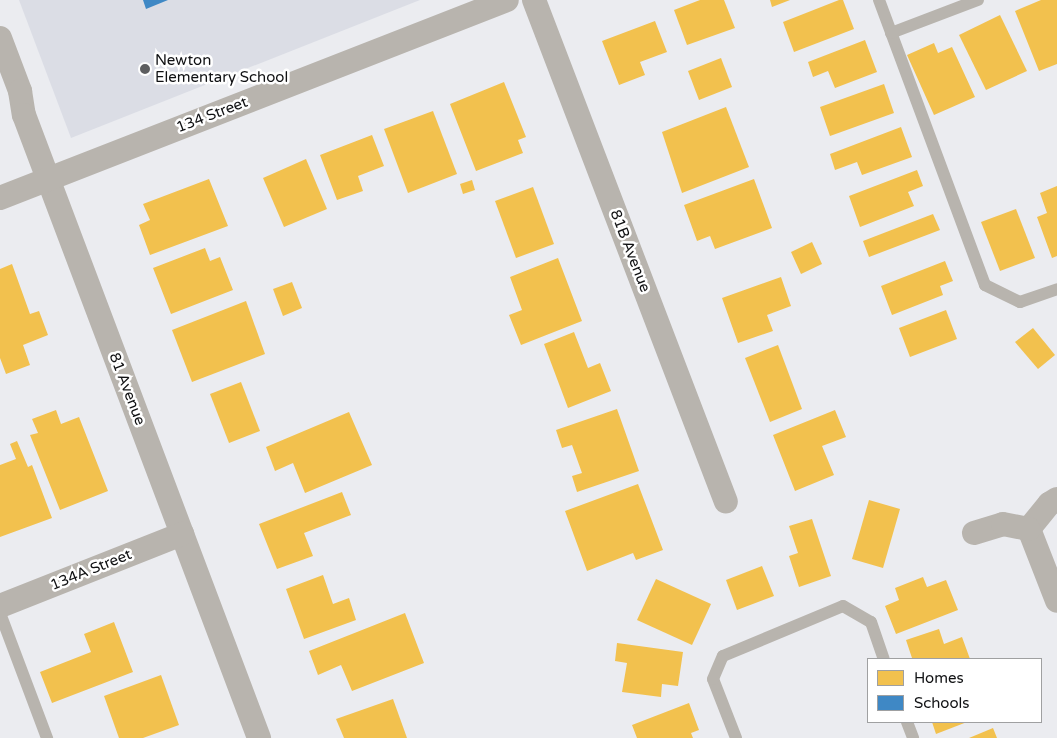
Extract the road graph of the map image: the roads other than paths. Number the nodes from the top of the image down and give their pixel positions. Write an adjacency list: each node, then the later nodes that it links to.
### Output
1 (507, 0): 7 (street, 134 Street)
2 (534, 0): 11 (street, 81B Avenue)
3 (878, 0): 5 (lane)
4 (978, 0): 5 (lane)
5 (892, 32): 9 (lane)
6 (0, 38): 7 (street, 81 Avenue)
7 (48, 179): 8 (street, 134 Street); 14 (street, 81 Avenue)
8 (0, 198)
9 (1057, 289)
10 (1057, 500): 12 (street)
11 (726, 502)
12 (1028, 529): 13 (street); 15 (street)
13 (974, 533)
14 (182, 534): 16 (street, 134A Street); 21 (street, 81 Avenue)
15 (1057, 601)
16 (0, 606)
17 (0, 612): 20 (lane)
18 (884, 658): 22 (lane)
19 (907, 723): 23 (lane)
20 (47, 738)
21 (259, 738)
22 (736, 738)
23 (913, 738)

